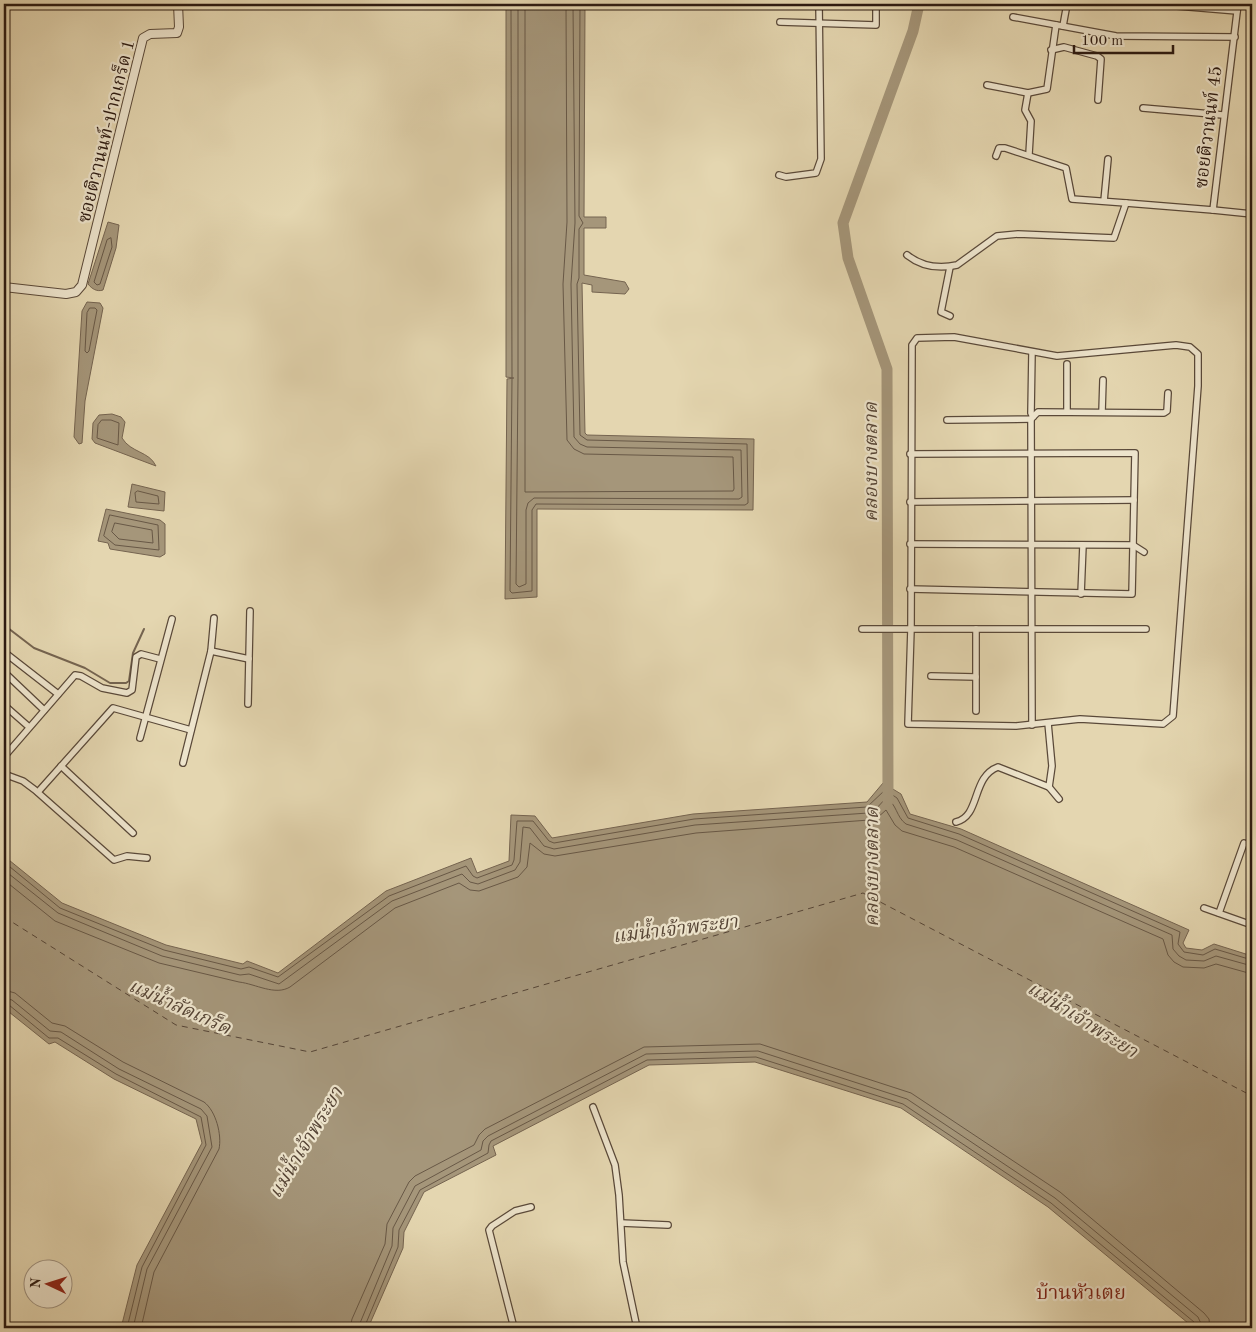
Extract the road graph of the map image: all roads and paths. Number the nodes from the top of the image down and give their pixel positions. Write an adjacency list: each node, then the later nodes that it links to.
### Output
1 (178, 4): 31 (street, ซอยติวานนท์-ปากเกร็ด 1)
2 (819, 4): 11 (street)
3 (876, 4): 11 (street)
4 (1067, 4): 13 (street)
5 (1153, 4): 7 (street)
6 (1238, 4): 8 (street, ซอยติวานนท์ 45)
7 (1191, 5): 8 (street)
8 (1237, 11): 14 (street, ซอยติวานนท์ 45)
9 (1013, 17): 12 (street)
10 (780, 22): 11 (street)
11 (819, 23): 24 (street)
12 (1056, 25): 13 (street); 15 (street)
13 (1063, 26): 14 (street)
14 (1235, 37): 20 (street, ซอยติวานนท์ 45)
15 (1050, 50): 17 (street); 18 (street)
16 (987, 85): 17 (street)
17 (1028, 93): 21 (street)
18 (1098, 100)
19 (1143, 108): 20 (street)
20 (1223, 114): 27 (street, ซอยติวานนท์ 45)
21 (1029, 154): 22 (street); 25 (street, ซอยติวานนท์ 45)
22 (996, 156)
23 (1108, 159): 25 (street)
24 (779, 175)
25 (1104, 202): 26 (street, ซอยติวานนท์ 45)
26 (1126, 203): 27 (street, ซอยติวานนท์ 45); 30 (street)
27 (1213, 210): 28 (street)
28 (1252, 214)
29 (907, 255): 30 (street)
30 (950, 267): 32 (street)
31 (4, 287)
32 (950, 316)
33 (1032, 352): 39 (street); 42 (street); 76 (street)
34 (1068, 364): 37 (street)
35 (1103, 380): 38 (street)
36 (1168, 393): 38 (street)
37 (1067, 411): 38 (street); 39 (street)
38 (1102, 412)
39 (1032, 418): 40 (street); 41 (street)
40 (948, 420)
41 (1031, 452): 42 (street); 43 (street); 44 (street)
42 (910, 454): 45 (street)
43 (1031, 500): 44 (street); 45 (street); 47 (street)
44 (1134, 500): 49 (street)
45 (910, 502): 46 (street)
46 (910, 544): 47 (street); 51 (street)
47 (1031, 545): 48 (street); 52 (street)
48 (1083, 545): 49 (street); 53 (street)
49 (1133, 546): 50 (street); 53 (street)
50 (1144, 552)
51 (910, 589): 52 (street); 61 (street)
52 (1031, 592): 53 (street); 59 (street)
53 (1082, 594)
54 (250, 611): 65 (street)
55 (214, 618): 62 (street)
56 (172, 619): 64 (street)
57 (862, 629): 61 (street)
58 (976, 629): 59 (street); 61 (street); 68 (street)
59 (1031, 629): 60 (street); 77 (street)
60 (1146, 629)
61 (911, 630): 77 (street)
62 (211, 651): 65 (street); 79 (street)
63 (4, 652): 69 (street)
64 (160, 659): 69 (street); 75 (street)
65 (249, 659): 70 (street)
66 (4, 672): 72 (street)
67 (931, 676): 68 (street)
68 (976, 678): 73 (street)
69 (58, 694): 72 (street)
70 (248, 704)
71 (6, 707): 74 (street); 78 (street)
72 (44, 710): 78 (street)
73 (976, 711)
74 (4, 717)
75 (145, 718): 79 (street); 80 (street); 83 (street)
76 (1048, 722): 77 (street); 85 (street)
77 (1032, 725)
78 (29, 727): 81 (street)
79 (191, 730): 82 (street)
80 (140, 738)
81 (4, 757)
82 (182, 763)
83 (61, 766): 86 (street); 89 (street)
84 (4, 774): 86 (street)
85 (1049, 787): 87 (street); 88 (street)
86 (38, 792): 91 (street)
87 (1059, 798)
88 (956, 822)
89 (133, 833)
90 (1244, 843): 93 (street)
91 (147, 858)
92 (1204, 908): 93 (street)
93 (1219, 914): 94 (street)
94 (1252, 925)
95 (593, 1107): 97 (street)
96 (531, 1207): 99 (street)
97 (621, 1222): 98 (street); 100 (street)
98 (668, 1224)
99 (514, 1328)
100 (637, 1328)

